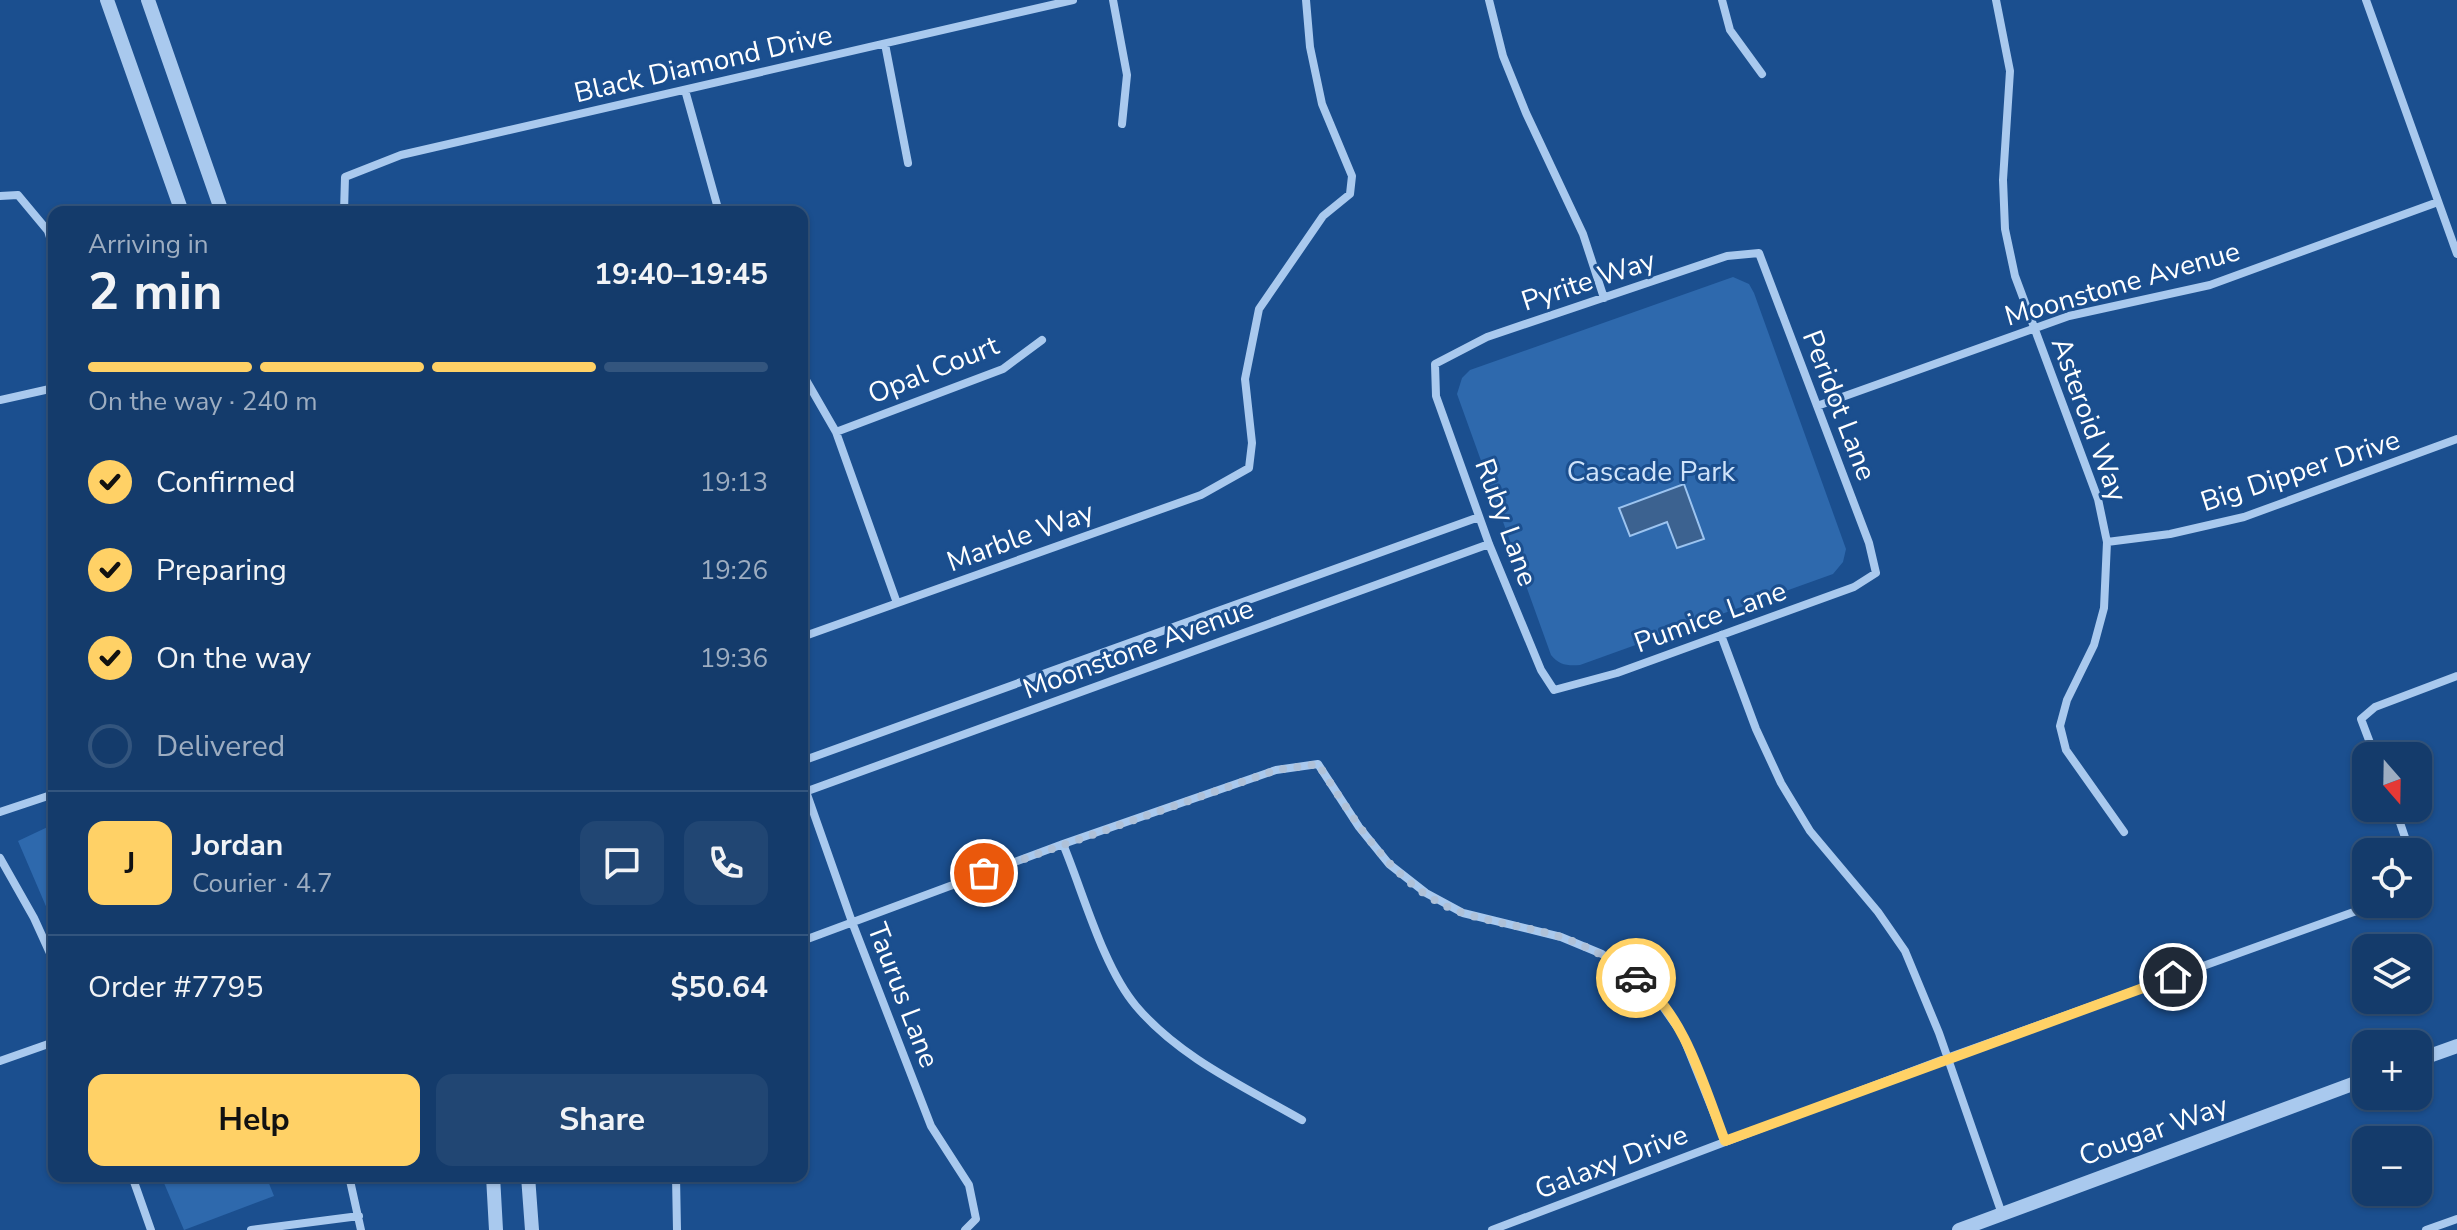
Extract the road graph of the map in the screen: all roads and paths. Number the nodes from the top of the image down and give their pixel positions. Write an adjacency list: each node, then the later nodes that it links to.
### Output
1 (107, 0): 17 (street)
2 (148, 0): 18 (street)
3 (1073, 0): 10 (street, Black Diamond Drive)
4 (1113, 0): 13 (street)
5 (1306, 0): 38 (street, Marble Way)
6 (1489, 0): 24 (street)
7 (1722, 0): 11 (street)
8 (1996, 0): 25 (street, Asteroid Way)
9 (2366, 0): 16 (street)
10 (885, 44): 12 (street, Black Diamond Drive); 14 (street)
11 (1762, 74)
12 (685, 90): 19 (street, Black Diamond Drive); 20 (street)
13 (1122, 124)
14 (908, 163)
15 (0, 196): 21 (street)
16 (2438, 202): 23 (street); 25 (street, Moonstone Avenue)
17 (180, 206)
18 (220, 206)
19 (344, 206)
20 (717, 206)
21 (48, 231)
22 (1759, 253): 24 (street, Pyrite Way); 31 (street, Peridot Lane)
23 (2457, 254)
24 (1604, 298): 27 (street, Pyrite Way)
25 (2034, 328): 31 (street, Moonstone Avenue); 35 (street, Asteroid Way)
26 (1042, 340): 32 (street, Opal Court)
27 (1435, 364): 34 (street, Ruby Lane)
28 (808, 383): 32 (street)
29 (48, 389): 30 (street)
30 (0, 400)
31 (1817, 406): 37 (street, Peridot Lane)
32 (836, 432): 38 (street)
33 (2457, 439): 35 (street, Big Dipper Drive)
34 (1479, 517): 36 (street, Ruby Lane); 44 (street, Moonstone Avenue)
35 (2107, 542): 49 (street, Asteroid Way)
36 (1489, 544): 42 (street, Ruby Lane); 45 (street, Moonstone Avenue)
37 (1876, 573): 40 (street, Pumice Lane)
38 (897, 603): 39 (street, Marble Way)
39 (808, 635)
40 (1721, 635): 42 (street, Pumice Lane); 59 (street)
41 (2457, 676): 43 (street)
42 (1554, 690)
43 (2370, 742)
44 (808, 759)
45 (808, 792)
46 (48, 796): 48 (street)
47 (808, 804): 53 (street, Taurus Lane)
48 (0, 812)
49 (2124, 832)
50 (1063, 844): 53 (street); 62 (street); 63 (street)
51 (0, 858): 55 (street)
52 (2352, 913): 59 (street, Galaxy Drive)
53 (852, 922): 54 (street); 78 (street, Taurus Lane)
54 (808, 939)
55 (48, 949)
56 (48, 1044): 60 (street)
57 (2457, 1046): 58 (street)
58 (2432, 1055)
59 (1947, 1058): 63 (street, Galaxy Drive); 69 (street)
60 (0, 1061)
61 (2352, 1084): 69 (street, Cougar Way)
62 (1302, 1120)
63 (1725, 1141): 79 (street, Galaxy Drive)
64 (134, 1182): 72 (street)
65 (350, 1182): 70 (street)
66 (493, 1182): 75 (street)
67 (528, 1182): 76 (street)
68 (676, 1182): 77 (street)
69 (2002, 1214): 80 (street, Cougar Way)
70 (359, 1216): 73 (street); 74 (street)
71 (2457, 1219): 81 (street)
72 (151, 1230)
73 (251, 1230)
74 (361, 1230)
75 (496, 1230)
76 (532, 1230)
77 (677, 1230)
78 (965, 1230)
79 (1492, 1230)
80 (1959, 1230)
81 (2426, 1230)

